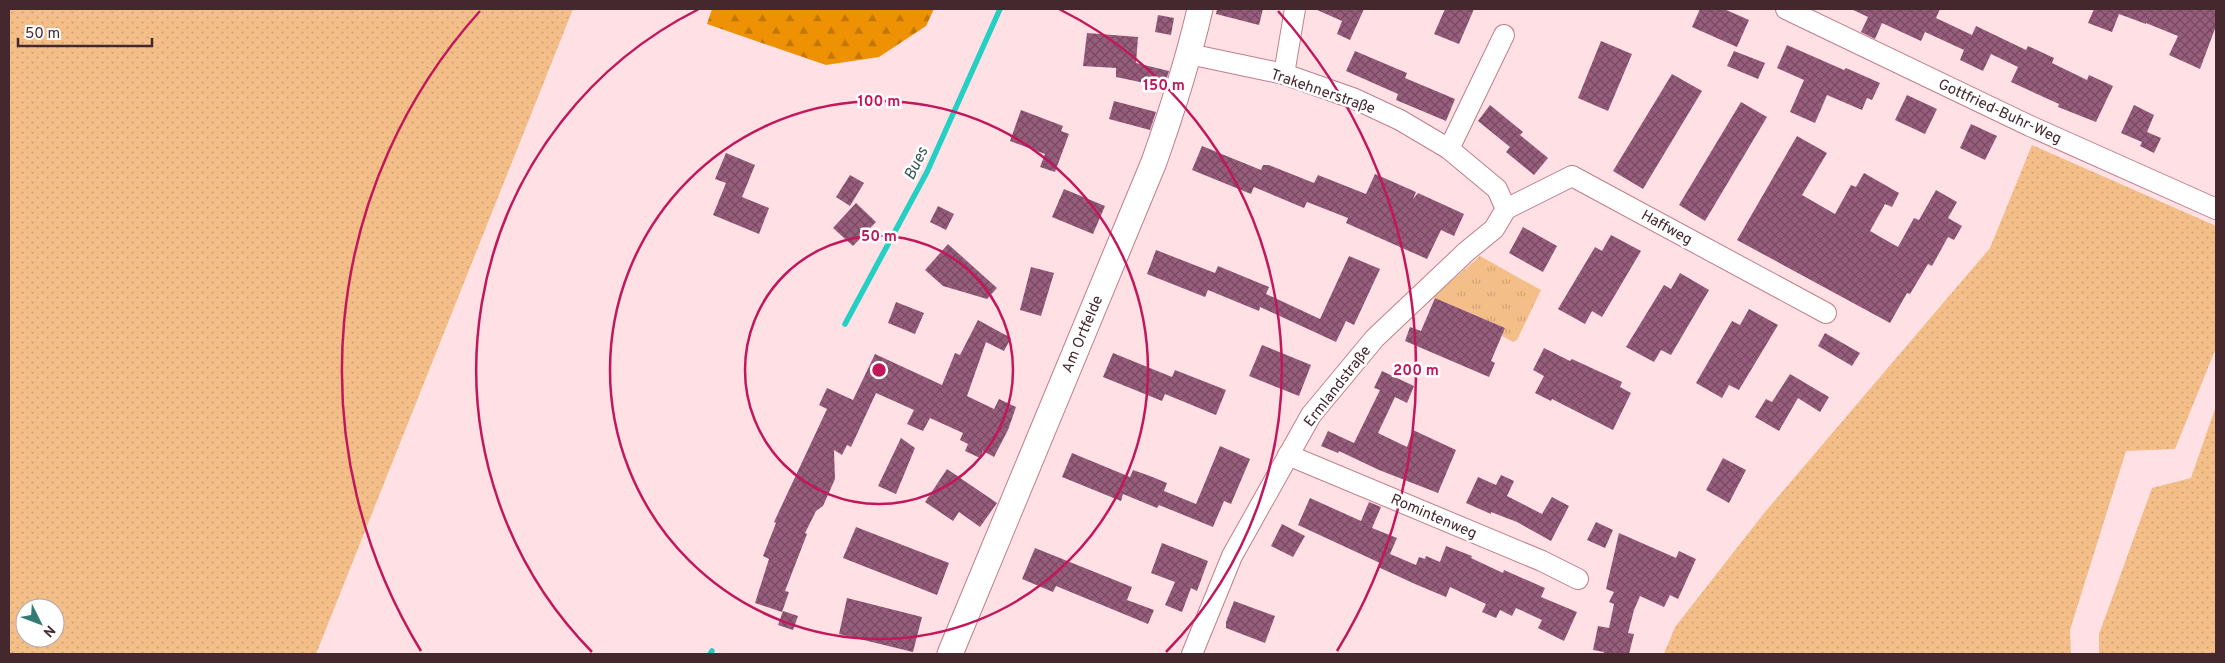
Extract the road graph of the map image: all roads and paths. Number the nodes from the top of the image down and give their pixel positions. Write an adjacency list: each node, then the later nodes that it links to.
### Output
1 (1200, 9): 5 (main road, Am Ortfelde)
2 (1295, 9): 6 (street)
3 (1786, 9): 9 (street, Gottfried-Buhr-Weg)
4 (1504, 36): 7 (street)
5 (1189, 54): 6 (street, Trakehnerstraße); 13 (main road, Am Ortfelde)
6 (1284, 74): 7 (street, Trakehnerstraße)
7 (1449, 149): 8 (street, Trakehnerstraße)
8 (1506, 209): 10 (street, Haffweg); 11 (street, Ermlandstraße)
9 (2216, 209)
10 (1826, 314)
11 (1288, 454): 12 (street, Romintenweg); 14 (street, Ermlandstraße)
12 (1578, 579)
13 (950, 654)
14 (1192, 654)

